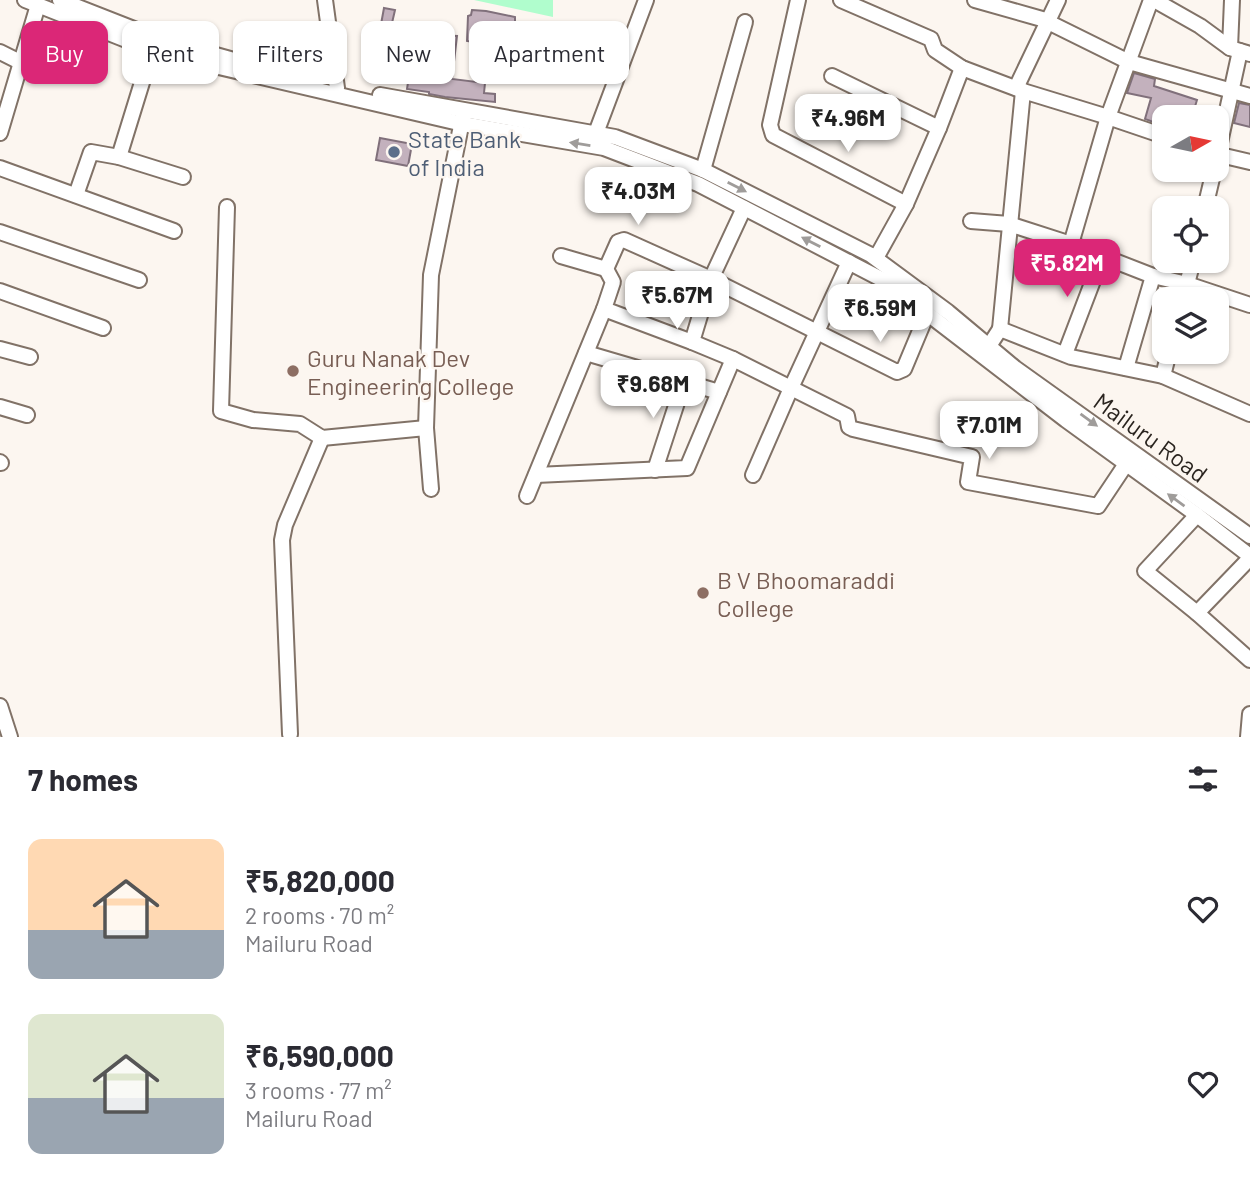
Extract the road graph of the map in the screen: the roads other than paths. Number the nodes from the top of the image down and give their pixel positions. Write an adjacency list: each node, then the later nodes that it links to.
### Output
1 (60, 0): 22 (street, Mailuru Road)
2 (324, 0): 22 (street)
3 (646, 0): 33 (street)
4 (798, 0): 41 (street)
5 (975, 0): 12 (street)
6 (1058, 0): 12 (street)
7 (1153, 0): 14 (street); 17 (street)
8 (1231, 0): 14 (street)
9 (849, 2): 19 (street)
10 (31, 3): 13 (street); 16 (street)
11 (745, 22): 38 (street)
12 (1048, 22): 17 (street); 23 (street)
13 (122, 38)
14 (1240, 51): 24 (street)
15 (0, 52): 16 (street)
16 (20, 62): 27 (street)
17 (1129, 62): 24 (street); 29 (street)
18 (219, 64): 28 (street)
19 (962, 68): 23 (street); 30 (street)
20 (832, 76): 30 (street)
21 (142, 84): 34 (street)
22 (337, 88): 28 (street, Mailuru Road)
23 (1019, 89): 29 (street); 45 (street)
24 (1233, 90): 25 (street); 26 (street)
25 (1250, 96)
26 (1229, 106)
27 (3, 108): 32 (street)
28 (463, 117): 33 (street, Mailuru Road); 43 (street, one-way to 28); 83 (street)
29 (1108, 117): 31 (street); 48 (street)
30 (939, 128): 41 (street)
31 (1152, 132)
32 (0, 133)
33 (596, 133): 38 (street, Mailuru Road)
34 (119, 157): 39 (street); 40 (street)
35 (1229, 158): 36 (street)
36 (1250, 162)
37 (0, 168): 40 (street)
38 (703, 170): 51 (street, Mailuru Road, one-way to 51)
39 (183, 177)
40 (76, 195): 46 (street)
41 (906, 204): 51 (street)
42 (227, 207): 84 (street)
43 (744, 208): 52 (street, one-way to 43); 56 (street)
44 (971, 221): 45 (street)
45 (1009, 224): 48 (street); 65 (street)
46 (174, 231)
47 (0, 232): 57 (street)
48 (1071, 244): 50 (street)
49 (561, 256): 53 (street)
50 (1102, 257): 55 (street); 71 (street)
51 (876, 258): 68 (street, Mailuru Road)
52 (849, 262): 63 (street); 66 (street)
53 (606, 269): 56 (street); 62 (street)
54 (1189, 273): 58 (street)
55 (1153, 276): 58 (street); 75 (street)
56 (711, 279): 66 (street); 67 (street)
57 (139, 280)
58 (1187, 284): 59 (street); 61 (street)
59 (1186, 287)
60 (0, 291): 64 (street)
61 (1250, 305)
62 (604, 309): 67 (street); 70 (street)
63 (927, 314): 66 (street); 85 (street)
64 (103, 328)
65 (1000, 329): 68 (street); 71 (street)
66 (817, 332): 78 (street)
67 (692, 342): 73 (street)
68 (989, 346): 92 (street, Mailuru Road, one-way to 92)
69 (0, 349): 72 (street)
70 (586, 353): 77 (street); 87 (street)
71 (1065, 354): 75 (street)
72 (30, 357)
73 (733, 359): 78 (street); 79 (street)
74 (1166, 364): 76 (street)
75 (1126, 368): 76 (street)
76 (1163, 376): 81 (street)
77 (684, 381): 79 (street); 86 (street)
78 (791, 388): 85 (street); 88 (street)
79 (719, 392): 86 (street)
80 (0, 407): 82 (street)
81 (1250, 414)
82 (27, 415)
83 (426, 428): 84 (street); 89 (street)
84 (322, 438): 98 (street)
85 (1126, 464): 91 (street, one-way to 85)
86 (655, 470): 87 (street)
87 (536, 475): 90 (street)
88 (753, 475)
89 (431, 489)
90 (527, 496)
91 (1197, 515): 93 (street); 94 (street)
92 (1250, 536)
93 (1250, 557): 94 (street)
94 (1197, 613): 95 (street)
95 (1250, 660)
96 (0, 706): 99 (street)
97 (1250, 715): 100 (street)
98 (290, 734)
99 (10, 737)
100 (1248, 737)

